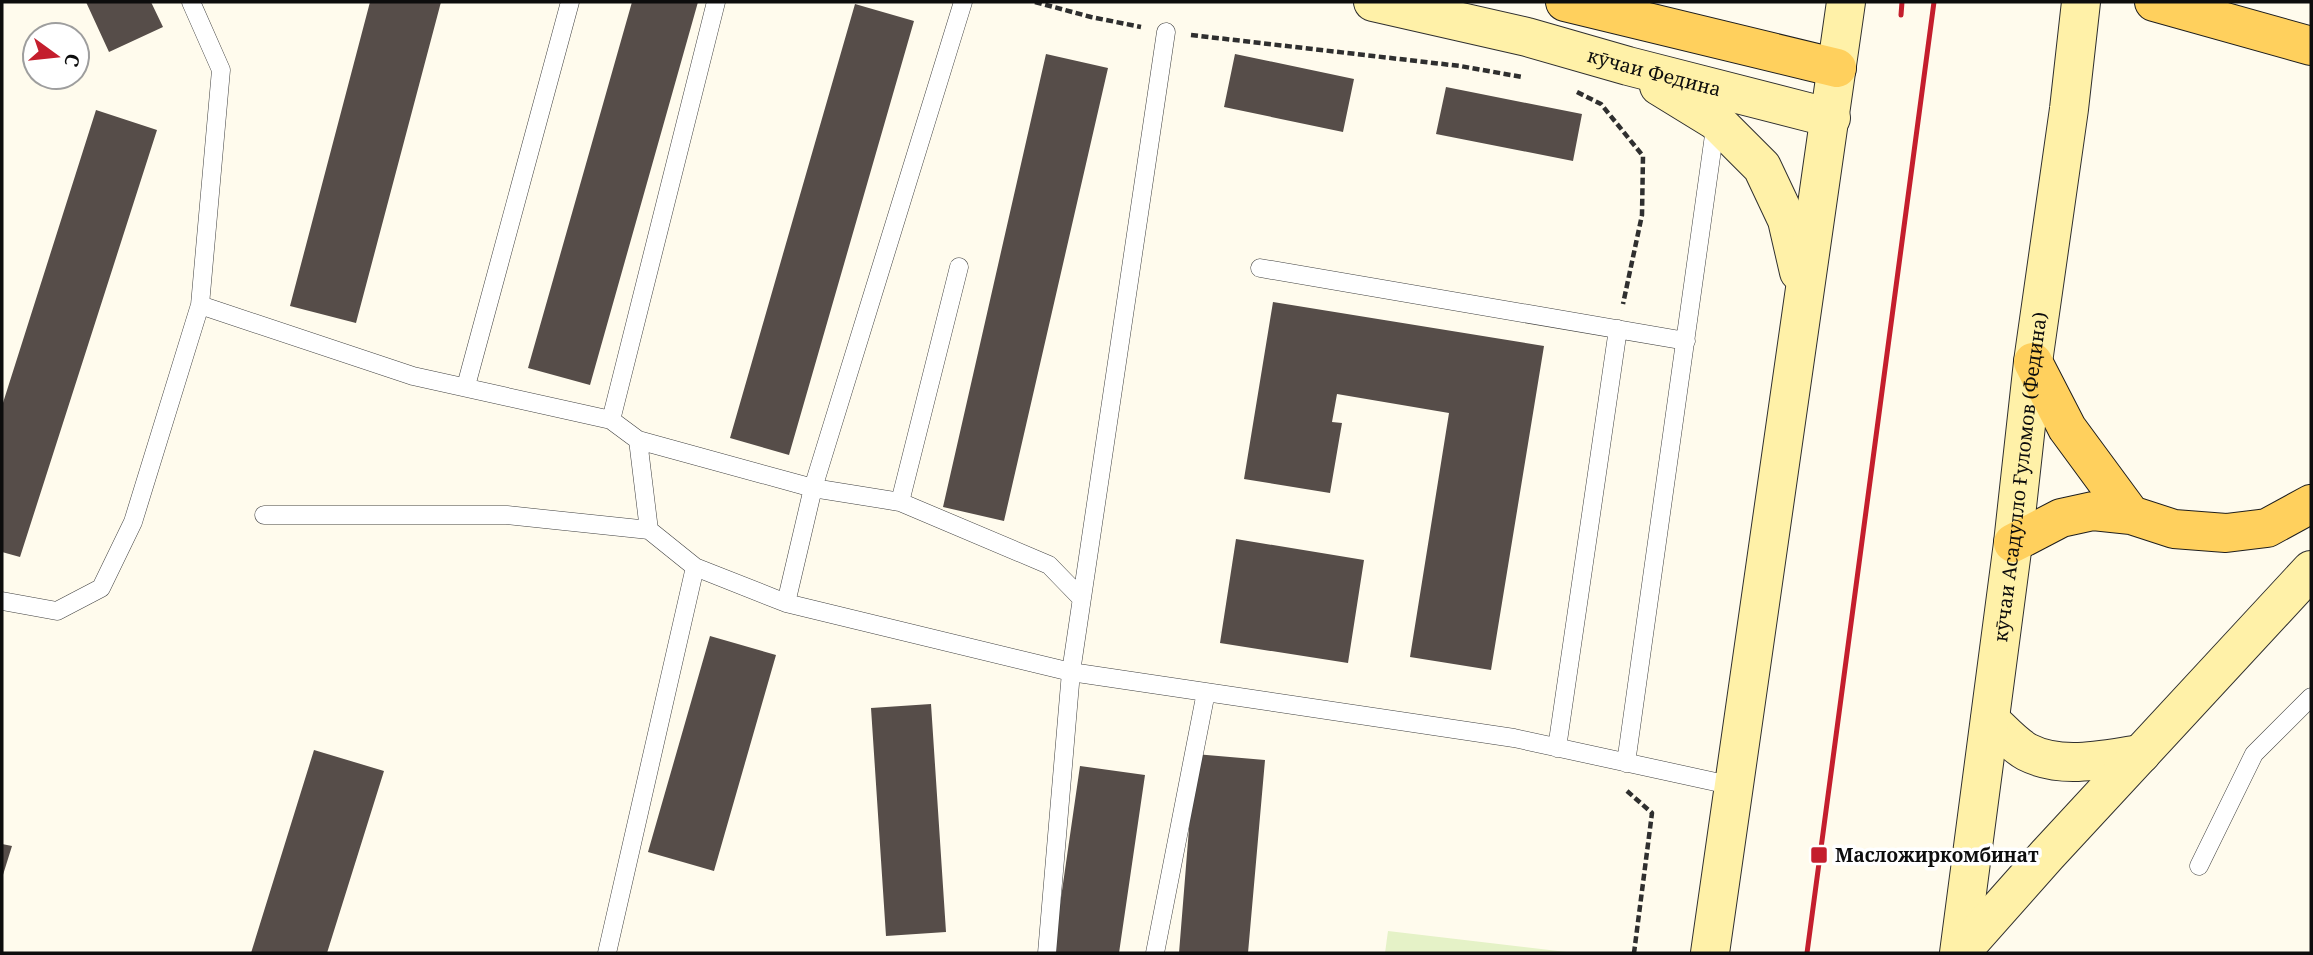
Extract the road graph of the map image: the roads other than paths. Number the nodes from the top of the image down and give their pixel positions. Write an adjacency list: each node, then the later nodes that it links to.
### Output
1 (191, 2): 19 (lane)
2 (570, 2): 23 (lane)
3 (716, 2): 24 (lane)
4 (963, 2): 26 (lane)
5 (1373, 2): 12 (street, кӯчаи Федина)
6 (1565, 2): 13 (main road)
7 (2081, 2): 22 (street, кӯчаи Асадулло Ғуломов (Федина))
8 (2154, 2): 11 (main road)
9 (1846, 5): 13 (street)
10 (1166, 32): 35 (lane)
11 (2311, 46)
12 (1628, 66): 14 (street, кӯчаи Федина); 15 (street)
13 (1837, 68): 14 (street)
14 (1831, 118): 18 (street)
15 (1716, 121): 18 (street); 21 (lane)
16 (959, 267): 27 (lane)
17 (1260, 268): 20 (lane)
18 (1804, 296): 45 (street)
19 (200, 305): 23 (lane); 36 (lane)
20 (1618, 329): 21 (lane); 42 (lane)
21 (1686, 341): 44 (lane)
22 (2033, 362): 30 (main road); 32 (street, кӯчаи Асадулло Ғуломов (Федина))
23 (466, 386): 24 (lane)
24 (611, 421): 25 (lane)
25 (638, 440): 26 (lane); 31 (lane)
26 (813, 488): 27 (lane); 37 (lane)
27 (900, 502): 35 (lane)
28 (2311, 504): 30 (main road)
29 (264, 515): 31 (lane)
30 (2131, 515): 32 (main road)
31 (649, 530): 33 (lane)
32 (2013, 543): 41 (street, кӯчаи Асадулло Ғуломов (Федина))
33 (695, 567): 37 (lane); 47 (lane)
34 (2311, 570): 43 (street)
35 (1082, 598): 38 (lane)
36 (2, 601)
37 (786, 603): 38 (lane)
38 (1071, 672): 39 (lane); 48 (lane)
39 (1206, 692): 42 (lane); 49 (lane)
40 (2311, 697): 46 (lane)
41 (1990, 720): 43 (street); 51 (street, кӯчаи Асадулло Ғуломов (Федина))
42 (1557, 748): 44 (lane)
43 (2141, 754): 51 (street)
44 (1626, 763): 45 (lane)
45 (1734, 786): 50 (street)
46 (2199, 866)
47 (607, 953)
48 (1047, 953)
49 (1155, 953)
50 (1710, 953)
51 (1959, 953)

